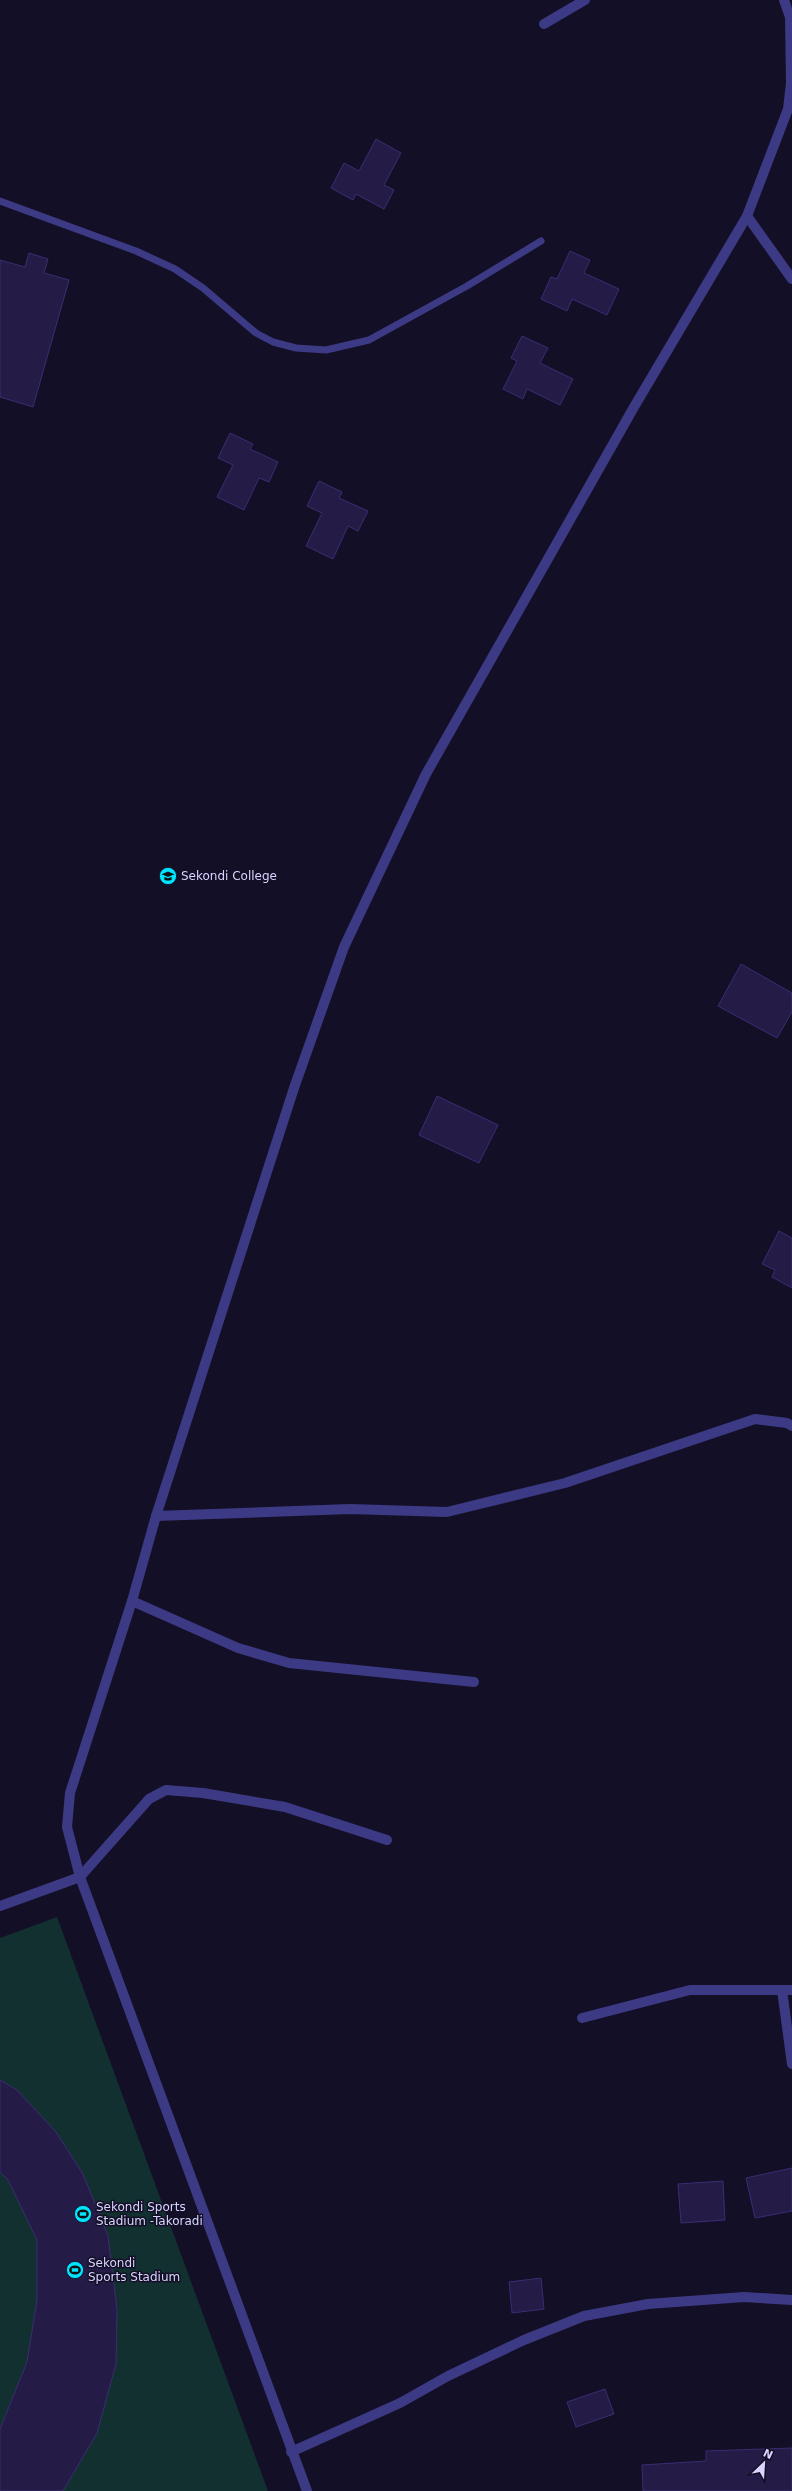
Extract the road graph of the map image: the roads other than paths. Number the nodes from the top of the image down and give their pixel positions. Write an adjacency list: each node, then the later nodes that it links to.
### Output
1 (585, 0): 4 (street)
2 (784, 0): 3 (street)
3 (791, 18): 5 (street)
4 (544, 24)
5 (790, 109): 7 (street)
6 (0, 201): 8 (lane)
7 (747, 216): 9 (street); 11 (street)
8 (541, 241)
9 (792, 279)
10 (792, 1426): 11 (street)
11 (156, 1516): 12 (street)
12 (132, 1601): 13 (street); 15 (street)
13 (474, 1682)
14 (387, 1840): 15 (street)
15 (80, 1877): 16 (street); 21 (street)
16 (0, 1906)
17 (787, 1990): 18 (street); 19 (street)
18 (582, 2018)
19 (792, 2064)
20 (792, 2300): 21 (street)
21 (291, 2452): 22 (street)
22 (307, 2491)

